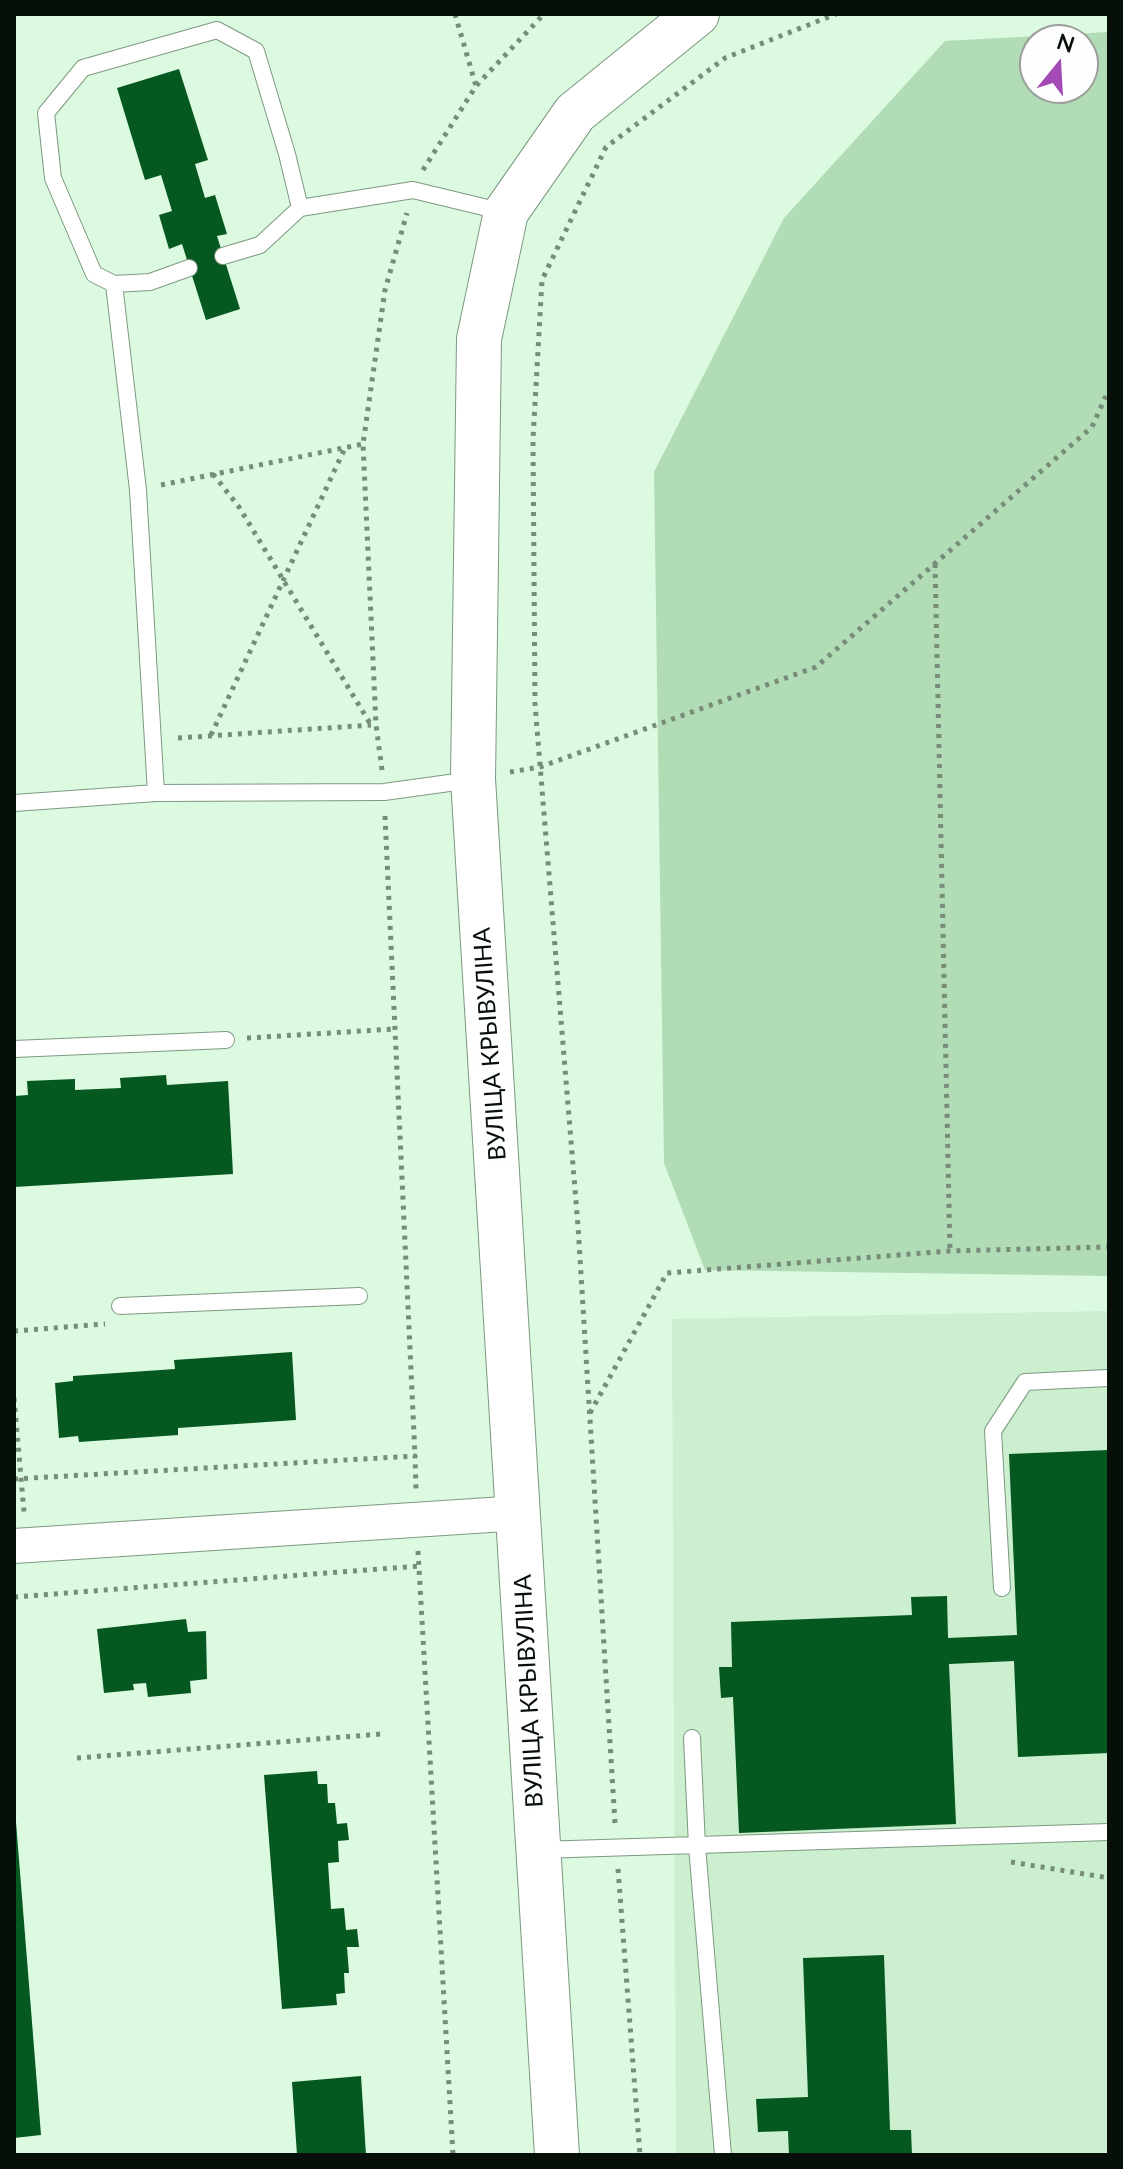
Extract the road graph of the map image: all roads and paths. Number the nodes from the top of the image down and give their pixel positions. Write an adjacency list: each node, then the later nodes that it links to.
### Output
1 (455, 14): 5 (path)
2 (544, 14): 5 (path)
3 (697, 14): 8 (main road, ВУЛІЦА КРЫВУЛІНА)
4 (836, 14): 22 (path)
5 (476, 86): 6 (path)
6 (413, 190): 7 (lane); 8 (lane); 13 (path)
7 (300, 208): 9 (lane); 11 (lane)
8 (506, 212): 23 (main road, ВУЛІЦА КРЫВУЛІНА)
9 (223, 256)
10 (189, 268): 11 (lane)
11 (114, 284): 16 (lane)
12 (1109, 389): 17 (path)
13 (363, 444): 14 (path); 19 (path)
14 (345, 448): 15 (path); 18 (path)
15 (213, 474): 16 (path); 18 (path)
16 (138, 490): 21 (lane)
17 (935, 563): 22 (path); 31 (path)
18 (283, 580): 19 (path); 20 (path)
19 (374, 725): 20 (path); 24 (path)
20 (211, 735): 21 (path)
21 (153, 739): 25 (lane)
22 (540, 767): 23 (path); 37 (path)
23 (473, 779): 24 (lane); 40 (main road, ВУЛІЦА КРЫВУЛІНА)
24 (384, 792): 25 (lane); 27 (path)
25 (156, 793): 26 (lane)
26 (14, 803)
27 (395, 1029): 28 (path); 38 (path)
28 (226, 1040): 29 (lane)
29 (14, 1049)
30 (1109, 1247): 31 (path)
31 (950, 1251): 37 (path)
32 (359, 1296): 33 (lane)
33 (120, 1306): 34 (path)
34 (14, 1331)
35 (1109, 1378): 44 (lane)
36 (14, 1398): 39 (path)
37 (590, 1414): 52 (path)
38 (415, 1456): 39 (path); 41 (path)
39 (18, 1479): 42 (path)
40 (520, 1513): 41 (street); 51 (main road, ВУЛІЦА КРЫВУЛІНА)
41 (417, 1520): 42 (street); 43 (path)
42 (20, 1545)
43 (419, 1566): 45 (path); 53 (path)
44 (1002, 1588)
45 (14, 1597)
46 (381, 1734): 48 (path)
47 (692, 1738): 50 (lane)
48 (77, 1758)
49 (1109, 1832): 50 (lane)
50 (697, 1846): 52 (lane); 56 (lane)
51 (537, 1850): 52 (lane); 54 (main road, ВУЛІЦА КРЫВУЛІНА)
52 (617, 1850): 55 (path)
53 (453, 2155)
54 (557, 2155)
55 (640, 2155)
56 (723, 2155)

